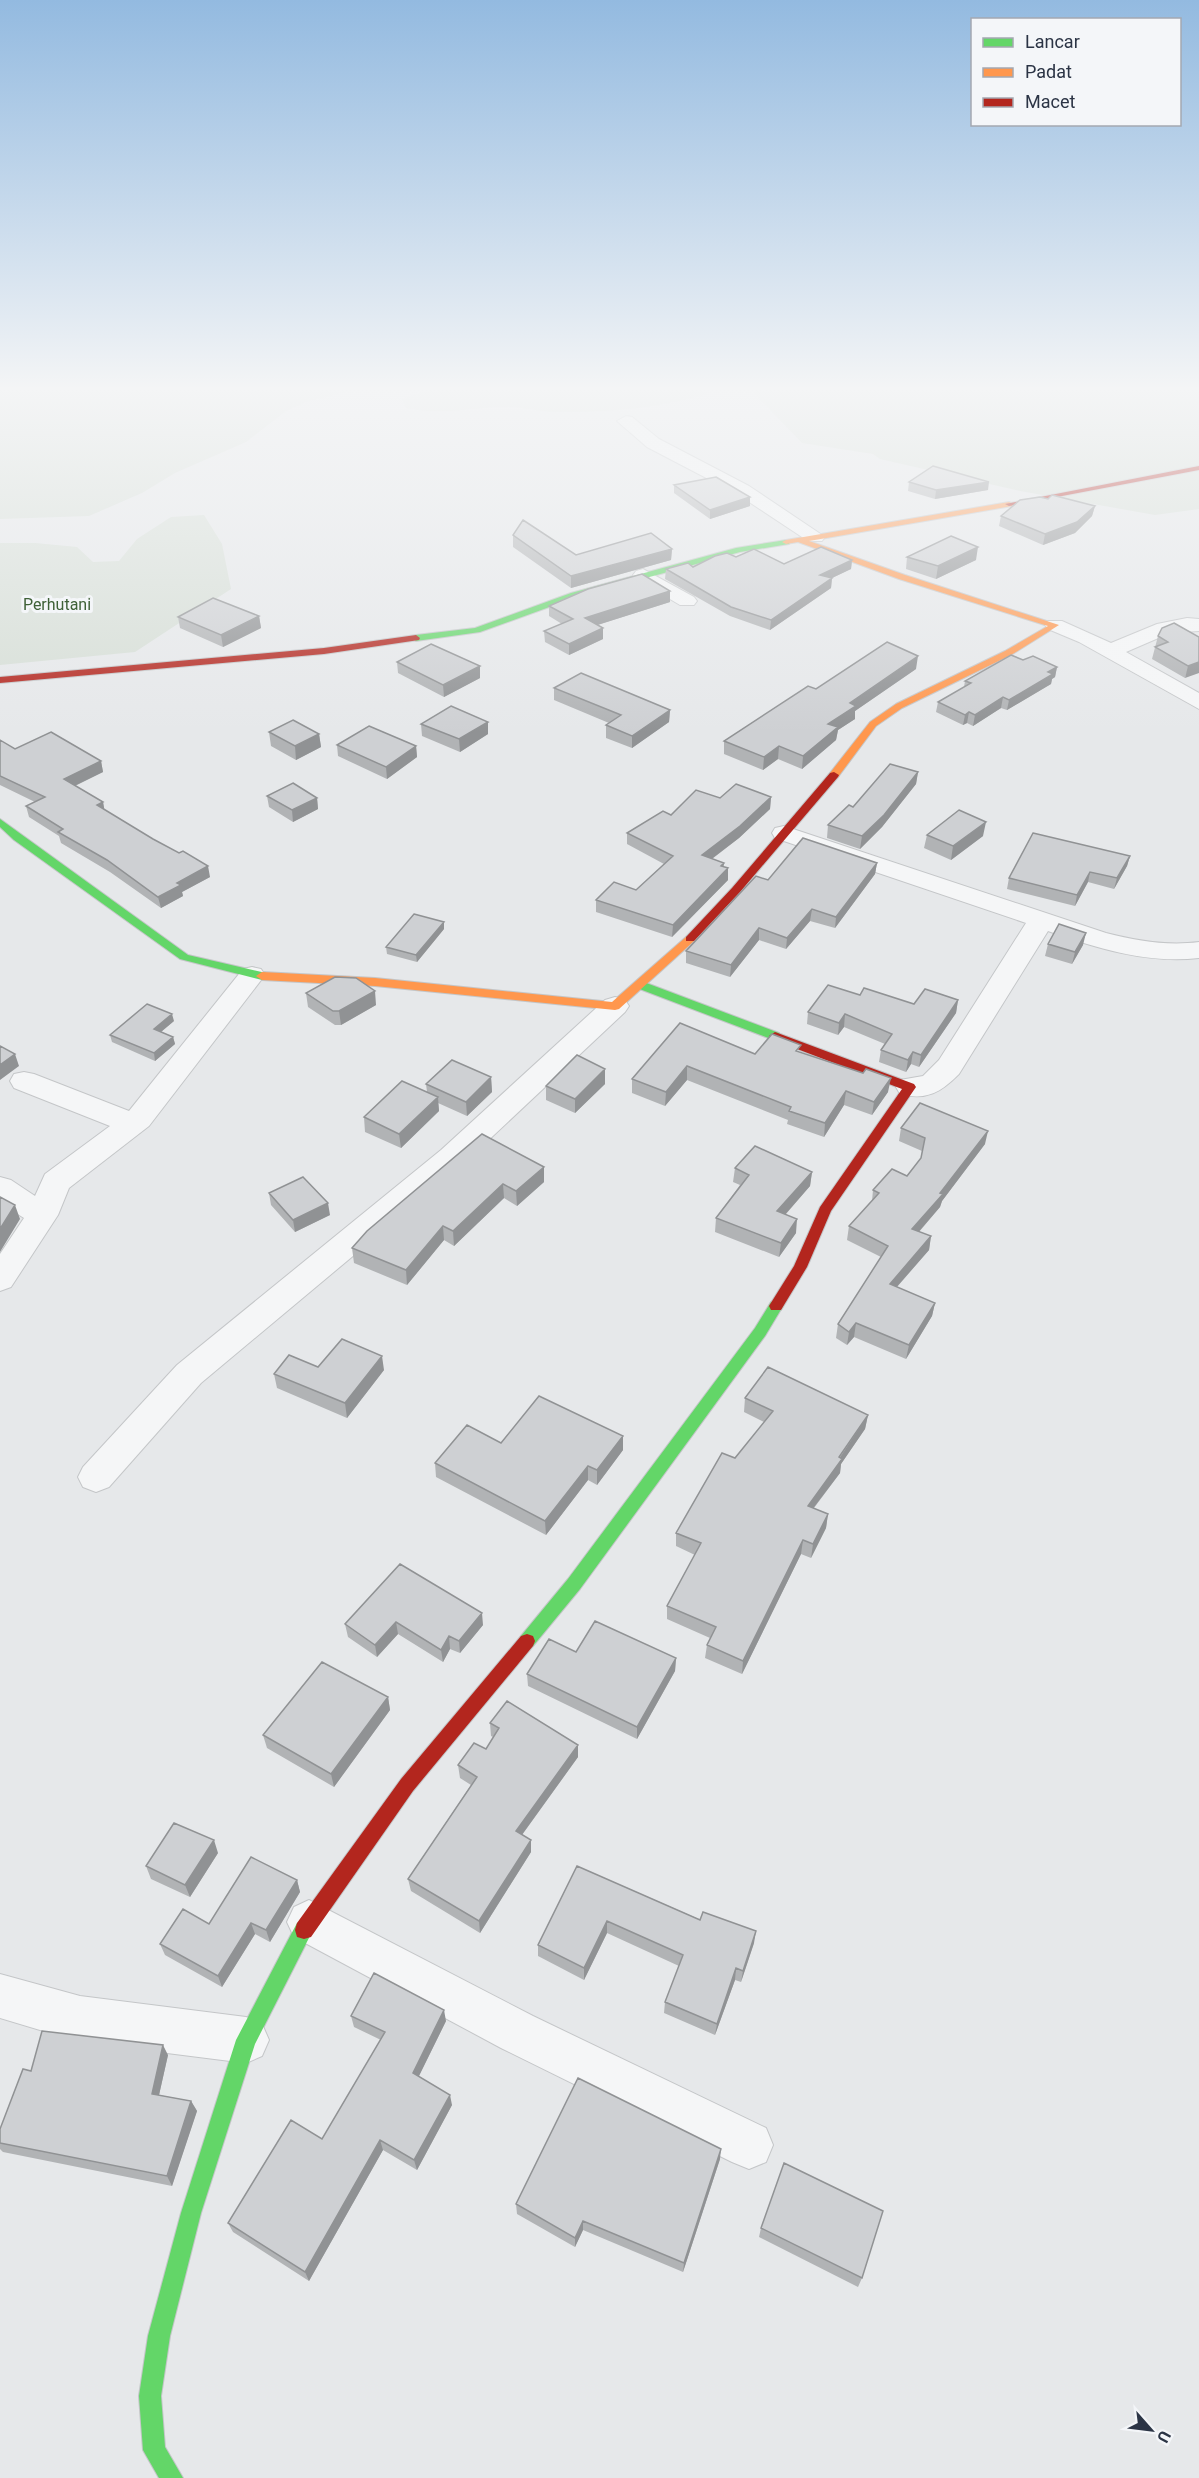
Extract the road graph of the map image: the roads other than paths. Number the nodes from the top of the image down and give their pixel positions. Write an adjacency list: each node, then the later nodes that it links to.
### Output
1 (760, 503): 3 (street)
2 (1018, 503): 3 (street)
3 (807, 539): 4 (street); 6 (street)
4 (644, 575): 5 (street); 9 (street)
5 (687, 601)
6 (1055, 625): 8 (street); 12 (street)
7 (1199, 625): 8 (street)
8 (1109, 652): 10 (street)
9 (0, 680)
10 (1199, 702)
11 (0, 822): 15 (street)
12 (784, 833): 13 (street); 16 (street)
13 (1042, 919): 14 (street); 19 (street)
14 (1199, 950)
15 (252, 975): 17 (street); 20 (street)
16 (640, 985): 17 (street); 19 (street)
17 (615, 1006): 24 (street)
18 (24, 1081): 20 (street)
19 (910, 1087): 25 (street)
20 (133, 1124): 22 (street)
21 (0, 1188): 22 (street)
22 (42, 1215): 23 (street)
23 (0, 1279)
24 (96, 1477)
25 (309, 1922): 27 (street); 28 (street)
26 (0, 1996): 27 (street)
27 (246, 2040): 29 (street)
28 (749, 2145)
29 (172, 2478)

